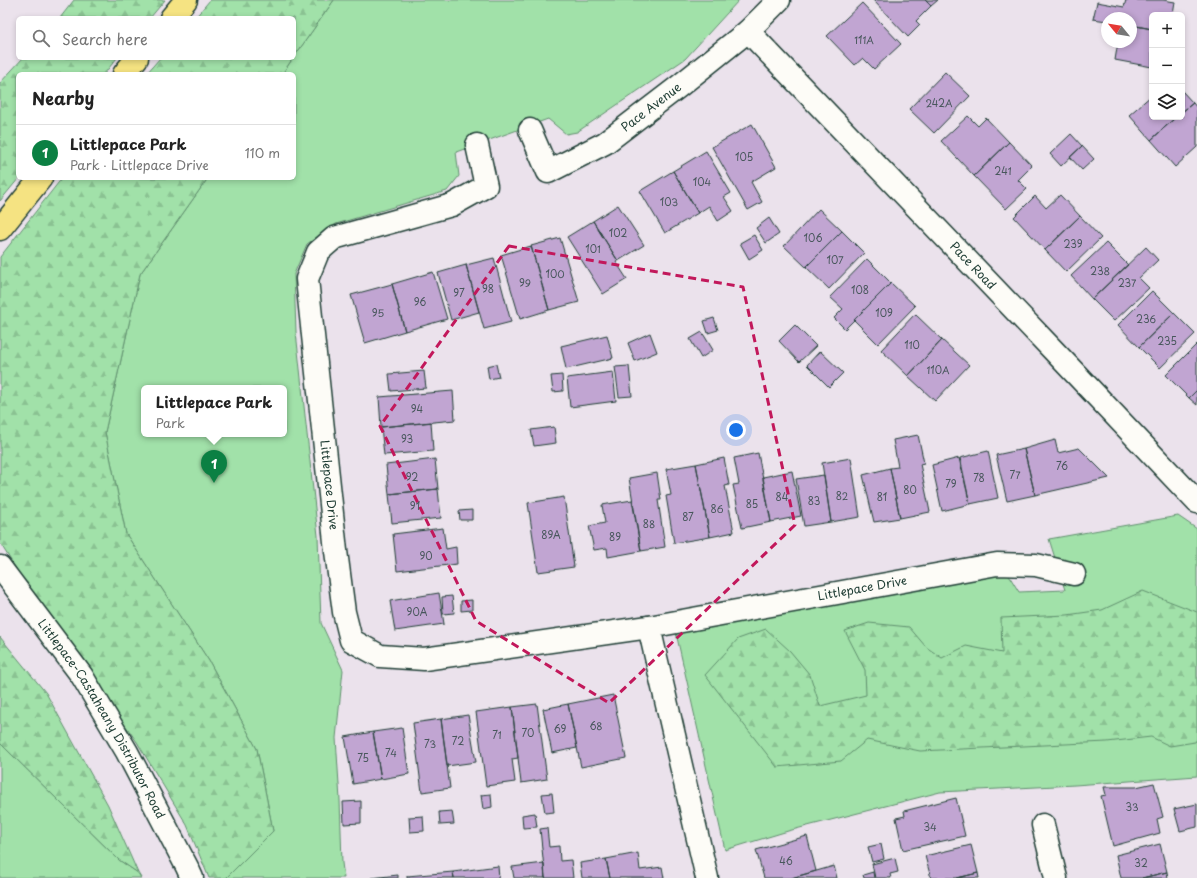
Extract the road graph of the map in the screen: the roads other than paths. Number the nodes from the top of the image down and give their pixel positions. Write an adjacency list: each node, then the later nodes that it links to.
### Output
1 (186, 0): 3 (highway)
2 (779, 0): 4 (street, Pace Avenue)
3 (173, 16)
4 (748, 32): 7 (street, Pace Avenue); 11 (street, Pace Road)
5 (135, 60): 6 (highway)
6 (126, 72)
7 (530, 130)
8 (478, 145): 14 (street, Littlepace Drive)
9 (39, 180): 10 (highway)
10 (0, 229)
11 (1197, 502)
12 (0, 567): 16 (street, Littlepace-Castaheany Distributor Road)
13 (1074, 574): 14 (street, Littlepace Drive)
14 (649, 627): 17 (street)
15 (1043, 825): 18 (street)
16 (192, 878)
17 (707, 878)
18 (1056, 878)

